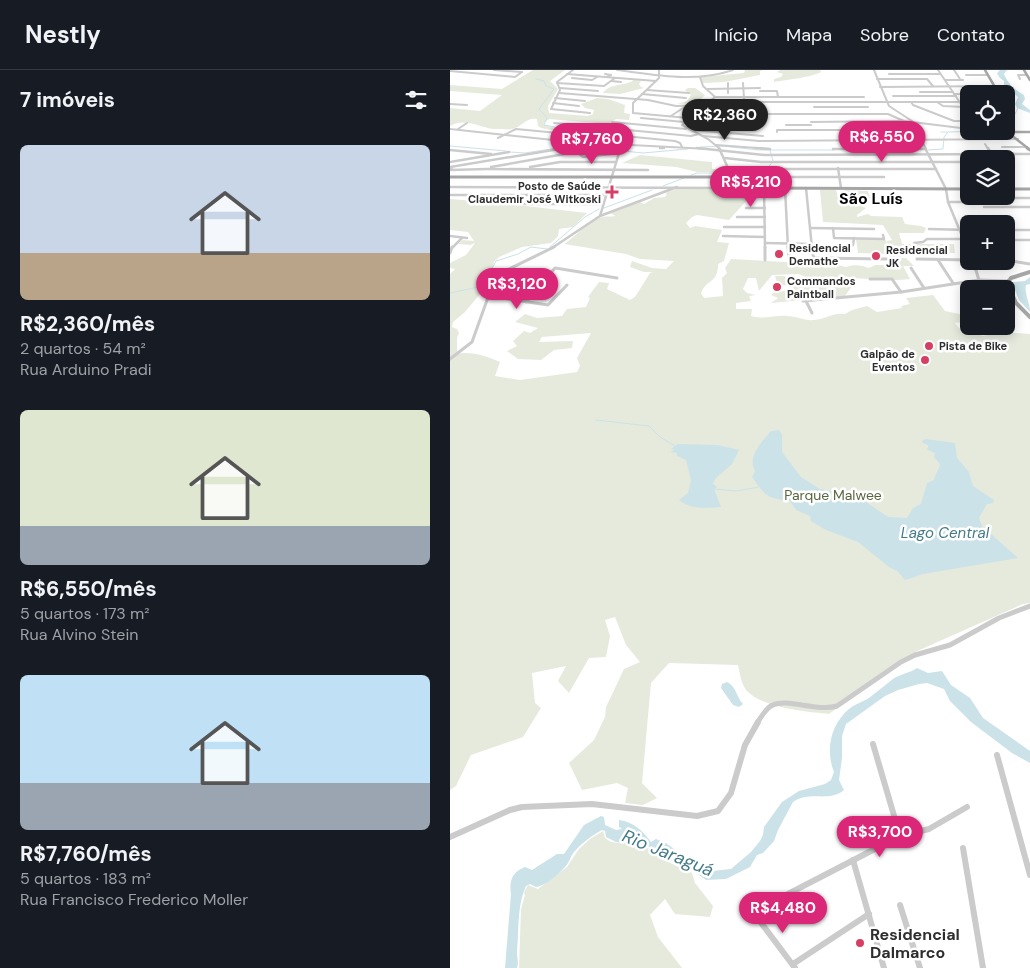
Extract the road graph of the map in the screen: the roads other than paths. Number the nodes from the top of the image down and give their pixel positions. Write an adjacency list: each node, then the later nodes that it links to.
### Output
1 (494, 70): 11 (street)
2 (572, 70): 13 (street)
3 (617, 70): 15 (street)
4 (659, 70): 15 (street)
5 (733, 70): 24 (street)
6 (874, 70): 27 (street)
7 (900, 70): 17 (street)
8 (938, 70): 18 (street)
9 (954, 70): 29 (street)
10 (985, 70): 21 (main road)
11 (452, 71)
12 (1027, 73): 28 (street); 31 (main road)
13 (568, 74): 19 (street); 37 (street)
14 (605, 74): 23 (street)
15 (658, 74): 24 (street); 34 (street)
16 (889, 74): 17 (street)
17 (902, 74): 18 (street)
18 (940, 74): 29 (street)
19 (597, 75): 22 (street); 25 (street)
20 (966, 75): 21 (street)
21 (988, 75): 41 (main road)
22 (602, 77): 23 (street); 32 (street)
23 (607, 77): 26 (street)
24 (700, 77): 49 (street)
25 (572, 78)
26 (615, 78): 34 (street); 35 (street)
27 (877, 79): 42 (street); 45 (street)
28 (1020, 79)
29 (945, 80): 30 (street); 43 (street)
30 (955, 80)
31 (1030, 80)
32 (598, 81)
33 (604, 81): 35 (street)
34 (656, 81): 50 (street)
35 (610, 82): 36 (street); 37 (street)
36 (621, 82)
37 (557, 83): 46 (street)
38 (728, 83): 47 (street)
39 (743, 83): 48 (street)
40 (760, 83): 51 (street)
41 (994, 85)
42 (933, 86): 43 (street); 45 (street)
43 (949, 86): 44 (street); 59 (street)
44 (960, 86)
45 (880, 87): 77 (street)
46 (560, 88): 52 (street); 55 (street)
47 (728, 88): 48 (street); 49 (street); 57 (street)
48 (743, 88): 51 (street); 64 (street)
49 (706, 89): 63 (street)
50 (648, 90): 53 (street); 58 (street)
51 (760, 90): 65 (street); 66 (street)
52 (598, 91)
53 (679, 92): 56 (street); 62 (street)
54 (920, 92): 59 (street)
55 (559, 93): 68 (street); 70 (street)
56 (689, 93)
57 (728, 93)
58 (642, 94): 62 (street); 70 (street)
59 (954, 94): 60 (street); 61 (street); 80 (street)
60 (960, 94)
61 (893, 96)
62 (675, 97): 69 (street); 72 (street)
63 (715, 97): 64 (street); 86 (street)
64 (744, 97): 65 (street); 74 (street)
65 (761, 97): 66 (street)
66 (778, 97): 67 (street)
67 (829, 97): 75 (street); 76 (street)
68 (555, 98): 71 (street); 82 (street)
69 (686, 98)
70 (637, 100): 85 (street); 94 (street)
71 (585, 101)
72 (671, 102)
73 (721, 102): 74 (street)
74 (744, 102): 75 (street)
75 (830, 102): 76 (street); 88 (street)
76 (866, 102): 77 (street); 89 (street)
77 (887, 102): 78 (street); 99 (street)
78 (911, 102): 79 (street); 98 (street)
79 (937, 102): 80 (street); 90 (street)
80 (959, 102)
81 (450, 104): 83 (street)
82 (553, 104): 84 (street); 91 (street)
83 (467, 106)
84 (579, 106)
85 (686, 106): 86 (street); 94 (street)
86 (700, 107): 96 (street)
87 (814, 107): 88 (street)
88 (832, 107): 89 (street)
89 (868, 107): 93 (street)
90 (960, 109)
91 (590, 113)
92 (810, 114): 93 (street); 97 (street); 108 (street)
93 (871, 114): 105 (street)
94 (671, 116): 96 (street)
95 (641, 118): 102 (street)
96 (688, 118): 102 (street)
97 (762, 120)
98 (960, 120)
99 (912, 121): 105 (street); 110 (street); 131 (street)
100 (554, 122): 115 (street)
101 (612, 122): 107 (street)
102 (684, 122): 113 (street)
103 (837, 122): 104 (street); 108 (street); 116 (street)
104 (853, 122): 105 (street); 120 (street)
105 (904, 122)
106 (467, 123): 114 (street)
107 (629, 123): 113 (street); 115 (street)
108 (811, 123): 109 (street); 116 (street)
109 (786, 125)
110 (950, 126): 111 (street); 117 (street)
111 (960, 128)
112 (450, 129): 114 (street)
113 (688, 129): 123 (street); 126 (street)
114 (458, 130): 122 (street)
115 (626, 130): 123 (street); 124 (street)
116 (812, 130): 119 (street)
117 (952, 130)
118 (1015, 131): 121 (main road)
119 (777, 132)
120 (856, 132)
121 (1030, 132)
122 (504, 134): 124 (street); 128 (street); 132 (street)
123 (699, 134): 125 (street)
124 (624, 136): 135 (street); 138 (street)
125 (703, 136): 129 (street); 136 (street)
126 (763, 136)
127 (1015, 137): 130 (main road)
128 (498, 138)
129 (831, 139): 131 (street); 147 (street)
130 (1018, 139): 131 (street); 140 (main road)
131 (922, 141): 143 (street)
132 (578, 142): 133 (street); 135 (street)
133 (562, 144)
134 (985, 144): 148 (street)
135 (621, 146): 138 (street)
136 (717, 146): 142 (street); 146 (street)
137 (570, 147): 145 (street)
138 (682, 147): 146 (street)
139 (1002, 147): 140 (street)
140 (1027, 147): 149 (main road)
141 (593, 149): 151 (street)
142 (770, 149)
143 (926, 149): 147 (street); 153 (street)
144 (450, 150): 157 (street)
145 (548, 150): 158 (street); 165 (street)
146 (721, 150): 152 (street); 159 (street)
147 (834, 150): 152 (street)
148 (989, 150)
149 (1030, 150)
150 (509, 152): 157 (street)
151 (576, 152): 158 (street); 161 (street)
152 (835, 154): 153 (street); 162 (street)
153 (928, 154): 154 (street); 163 (street)
154 (960, 154)
155 (1015, 154): 156 (street)
156 (1030, 154)
157 (493, 155): 160 (street)
158 (554, 156): 166 (street)
159 (725, 158): 162 (street); 178 (street)
160 (450, 162)
161 (616, 162): 170 (street); 172 (street)
162 (837, 162): 163 (street); 168 (street)
163 (932, 162): 164 (street); 169 (street)
164 (960, 162)
165 (451, 168): 166 (street)
166 (490, 168): 170 (street)
167 (769, 169): 168 (street)
168 (839, 169): 169 (street); 179 (street)
169 (936, 169): 191 (street)
170 (519, 170): 171 (street)
171 (530, 170): 172 (street); 175 (street)
172 (614, 170): 173 (street); 177 (street)
173 (648, 170)
174 (450, 177): 175 (main road)
175 (526, 177): 176 (main road)
176 (552, 177): 177 (main road); 183 (street)
177 (611, 177): 178 (main road); 184 (street)
178 (732, 177): 179 (street); 187 (main road)
179 (841, 177): 180 (street); 190 (street)
180 (884, 177)
181 (450, 187): 182 (street)
182 (512, 187): 183 (street); 196 (street)
183 (547, 187): 184 (street)
184 (608, 187): 185 (street); 197 (street)
185 (676, 187): 187 (street); 206 (street)
186 (788, 187): 188 (main road); 189 (main road); 230 (street)
187 (735, 188): 188 (main road)
188 (764, 188): 205 (street)
189 (806, 188): 190 (main road); 211 (street)
190 (841, 188): 191 (main road)
191 (946, 189): 192 (main road); 199 (street)
192 (960, 189)
193 (1015, 189): 194 (main road)
194 (1030, 189)
195 (450, 195): 196 (street)
196 (507, 195): 197 (street)
197 (606, 195): 201 (street)
198 (1030, 198): 199 (street)
199 (948, 202): 215 (street)
200 (508, 204): 201 (street)
201 (603, 204): 206 (street)
202 (984, 206): 203 (street)
203 (1030, 207)
204 (746, 208): 205 (street)
205 (765, 208): 208 (street)
206 (600, 216): 254 (street)
207 (737, 217): 208 (street)
208 (765, 217): 210 (street)
209 (724, 227): 210 (street)
210 (765, 227): 220 (street)
211 (811, 228): 212 (street); 231 (street)
212 (833, 228): 213 (street); 224 (street)
213 (874, 228)
214 (929, 229): 215 (street)
215 (959, 230)
216 (1015, 230): 217 (street)
217 (1030, 230)
218 (450, 236): 222 (street)
219 (723, 236): 220 (street)
220 (765, 237): 228 (street)
221 (883, 237): 224 (street)
222 (462, 238): 223 (street); 232 (street)
223 (467, 238)
224 (854, 238): 231 (street)
225 (960, 239): 229 (street)
226 (1015, 240): 227 (street)
227 (1030, 240)
228 (765, 243): 230 (street); 236 (street)
229 (914, 243)
230 (789, 244): 231 (street); 233 (street)
231 (812, 246): 234 (street)
232 (450, 252)
233 (790, 257)
234 (887, 259)
235 (917, 259): 237 (street)
236 (765, 260)
237 (938, 260): 238 (street); 250 (street)
238 (960, 260)
239 (1015, 260): 240 (street)
240 (1030, 264)
241 (911, 268): 252 (street)
242 (975, 270): 247 (street)
243 (1030, 272): 248 (main road)
244 (528, 274): 255 (street)
245 (617, 278): 257 (street)
246 (870, 279): 253 (street)
247 (979, 280)
248 (1010, 280)
249 (960, 282): 250 (street)
250 (953, 283): 252 (street)
251 (567, 285): 257 (street)
252 (924, 288): 253 (street)
253 (901, 292): 258 (street)
254 (490, 296): 255 (street); 260 (street)
255 (503, 298): 257 (street)
256 (1015, 300): 259 (main road)
257 (526, 302)
258 (812, 313)
259 (1030, 317)
260 (450, 359)
261 (1030, 606): 266 (street)
262 (873, 744): 265 (street)
263 (997, 755): 269 (street)
264 (968, 807): 265 (street)
265 (900, 836): 268 (street)
266 (450, 838)
267 (963, 848): 276 (street)
268 (853, 860): 272 (street); 273 (street)
269 (1029, 864): 270 (street)
270 (1030, 875)
271 (900, 905): 275 (street)
272 (869, 914): 273 (street); 274 (street)
273 (794, 966)
274 (884, 968)
275 (920, 968)
276 (983, 968)

